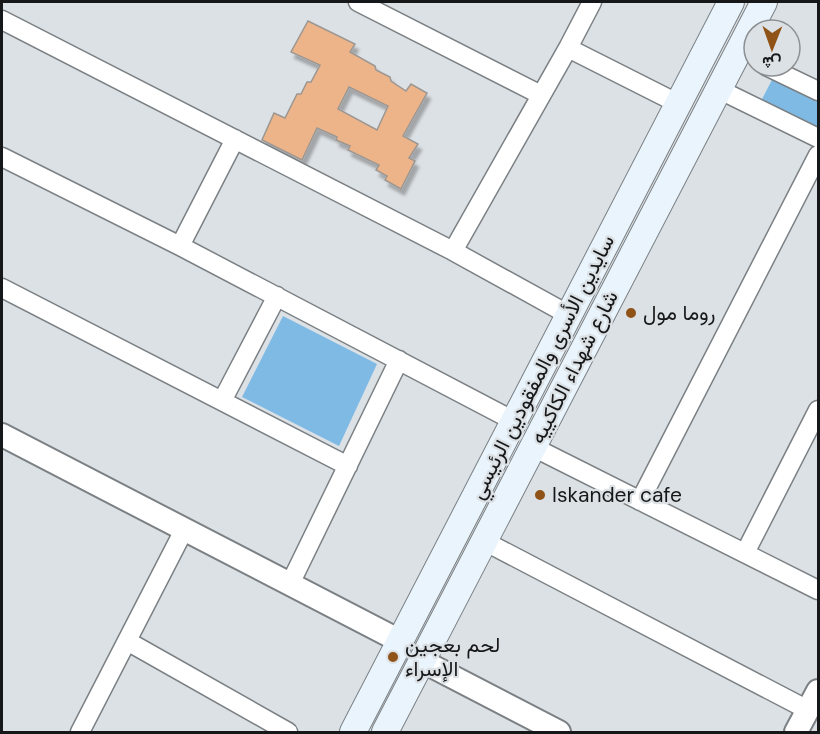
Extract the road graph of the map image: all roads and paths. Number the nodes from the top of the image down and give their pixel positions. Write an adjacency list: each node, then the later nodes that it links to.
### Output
1 (358, 2): 12 (street)
2 (592, 2): 7 (street)
3 (731, 2): 13 (main road, سايدين الأسرى والمفقودين الرئيسي)
4 (764, 2): 5 (main road, شارع شهداء الكاكييه)
5 (759, 18)
6 (2, 20): 15 (street)
7 (568, 48): 12 (street); 13 (street)
8 (742, 61): 10 (main road, شارع شهداء الكاكييه)
9 (791, 78): 11 (street)
10 (718, 89): 14 (street); 28 (main road, شارع شهداء الكاكييه)
11 (819, 91)
12 (541, 95): 19 (street)
13 (679, 104): 22 (main road, سايدين الأسرى والمفقودين الرئيسي)
14 (819, 138)
15 (235, 140): 18 (street); 19 (street)
16 (819, 156): 32 (street)
17 (2, 157): 18 (street)
18 (180, 246): 21 (street)
19 (453, 251): 22 (street)
20 (2, 288): 24 (street)
21 (277, 296): 23 (street); 24 (street)
22 (569, 315): 26 (main road, سايدين الأسرى والمفقودين الرئيسي)
23 (399, 360): 26 (street); 29 (street)
24 (222, 401): 29 (street)
25 (819, 411): 35 (street)
26 (514, 421): 30 (main road, سايدين الأسرى والمفقودين الرئيسي)
27 (2, 435): 33 (street)
28 (533, 447): 31 (main road, شارع شهداء الكاكييه); 32 (street)
29 (348, 466): 36 (street)
30 (485, 477): 31 (main road); 39 (main road, سايدين الأسرى والمفقودين الرئيسي)
31 (511, 489): 34 (main road, شارع شهداء الكاكييه)
32 (640, 501): 35 (street)
33 (184, 530): 36 (street); 38 (street)
34 (484, 541): 40 (main road, شارع شهداء الكاكييه); 41 (street)
35 (745, 553): 37 (street)
36 (290, 584): 39 (street)
37 (819, 590)
38 (127, 641): 43 (street); 44 (street)
39 (400, 641): 45 (main road, سايدين الأسرى والمفقودين الرئيسي)
40 (422, 661): 42 (street); 46 (main road, شارع شهداء الكاكييه)
41 (813, 701): 48 (street)
42 (528, 725): 47 (street)
43 (80, 732)
44 (288, 732)
45 (353, 732)
46 (385, 732)
47 (559, 732)
48 (796, 732)

